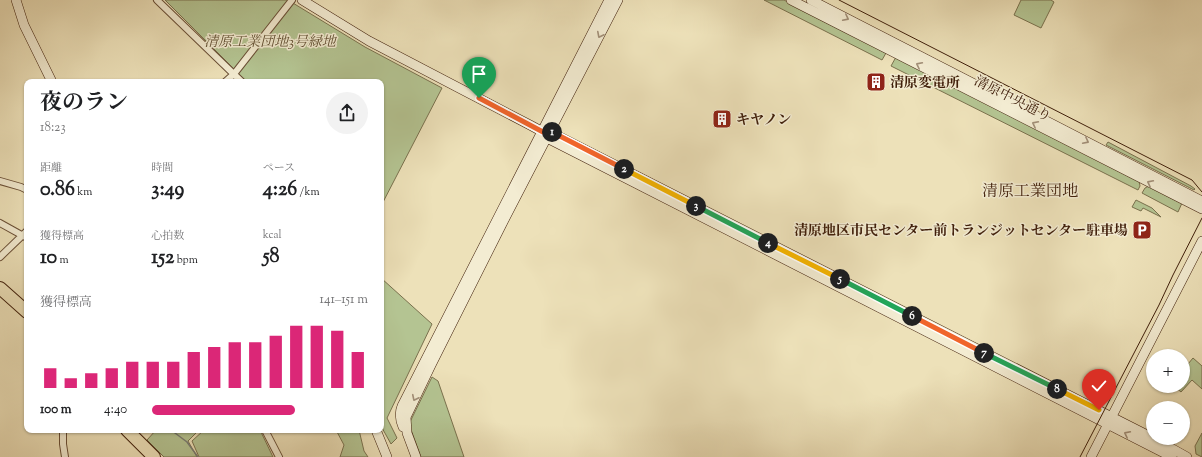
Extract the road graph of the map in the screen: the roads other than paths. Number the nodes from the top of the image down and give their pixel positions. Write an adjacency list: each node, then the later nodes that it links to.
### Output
1 (16, 0): 10 (street)
2 (157, 0): 9 (street)
3 (292, 0): 9 (street)
4 (302, 0): 13 (street)
5 (609, 0): 13 (street)
6 (618, 0): 13 (street, one-way to 13)
7 (791, 0): 17 (street, 清原中央通り, one-way to 7)
8 (811, 0): 16 (street, 清原中央通り, one-way to 16)
9 (234, 74): 11 (street); 12 (street)
10 (51, 79)
11 (228, 79)
12 (239, 79)
13 (547, 134): 24 (street); 35 (street)
14 (0, 181): 15 (street)
15 (24, 188)
16 (1202, 200)
17 (1202, 209)
18 (0, 223): 19 (street)
19 (24, 237): 21 (street)
20 (1202, 241): 24 (street)
21 (0, 257)
22 (0, 288): 23 (highway)
23 (24, 309)
24 (1109, 421): 29 (street); 36 (street); 37 (street, one-way to 24)
25 (63, 433): 32 (street)
26 (130, 433): 31 (highway)
27 (267, 433): 33 (street)
28 (377, 433): 34 (street)
29 (1146, 435)
30 (1166, 445): 38 (street)
31 (153, 456)
32 (65, 457)
33 (279, 457)
34 (387, 457)
35 (416, 457)
36 (1091, 457)
37 (1172, 457)
38 (1187, 457)

